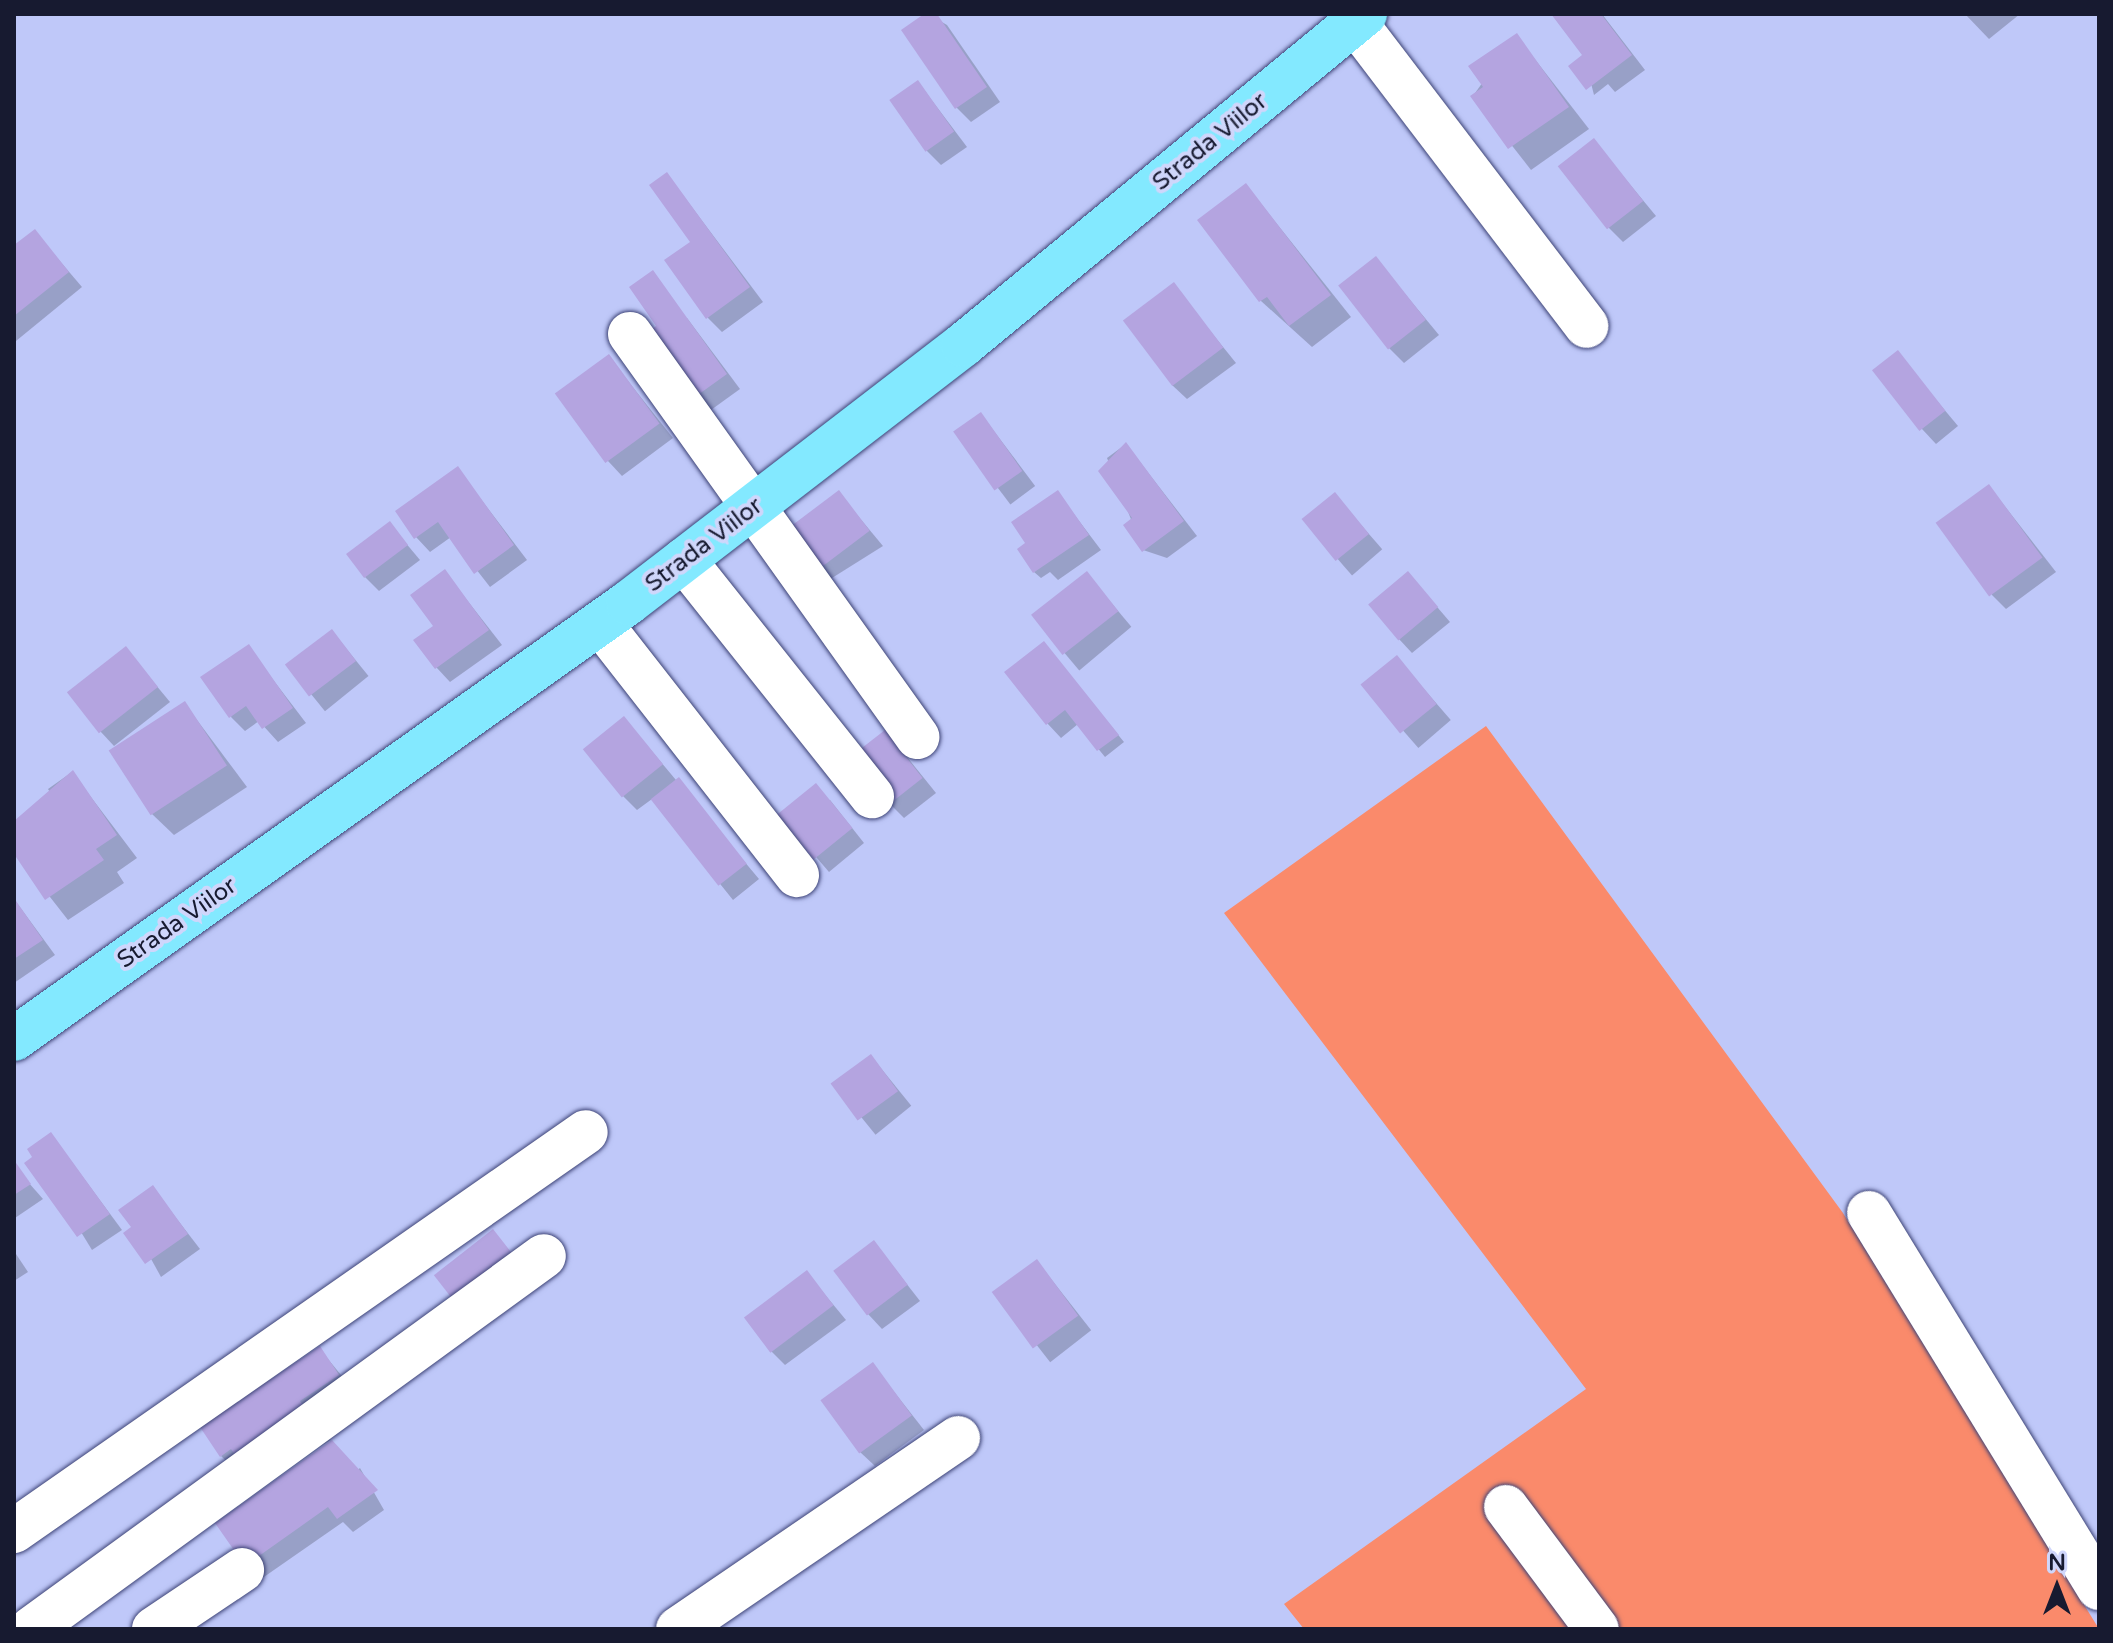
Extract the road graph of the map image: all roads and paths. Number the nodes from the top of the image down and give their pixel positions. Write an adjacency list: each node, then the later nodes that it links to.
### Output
1 (1360, 18): 2 (street); 4 (main road, Strada Viilor)
2 (1587, 326)
3 (630, 334): 4 (street)
4 (752, 509): 5 (main road, Strada Viilor); 7 (street)
5 (684, 560): 6 (main road, Strada Viilor); 8 (street)
6 (600, 623): 9 (street); 10 (main road, Strada Viilor)
7 (917, 737)
8 (872, 796)
9 (797, 875)
10 (14, 1039)
11 (586, 1132): 16 (street)
12 (1869, 1213): 18 (street)
13 (544, 1256): 19 (street)
14 (958, 1438): 21 (street)
15 (1506, 1507): 22 (street)
16 (14, 1531)
17 (242, 1570): 20 (street)
18 (2099, 1588)
19 (31, 1629)
20 (154, 1629)
21 (678, 1629)
22 (1597, 1629)

